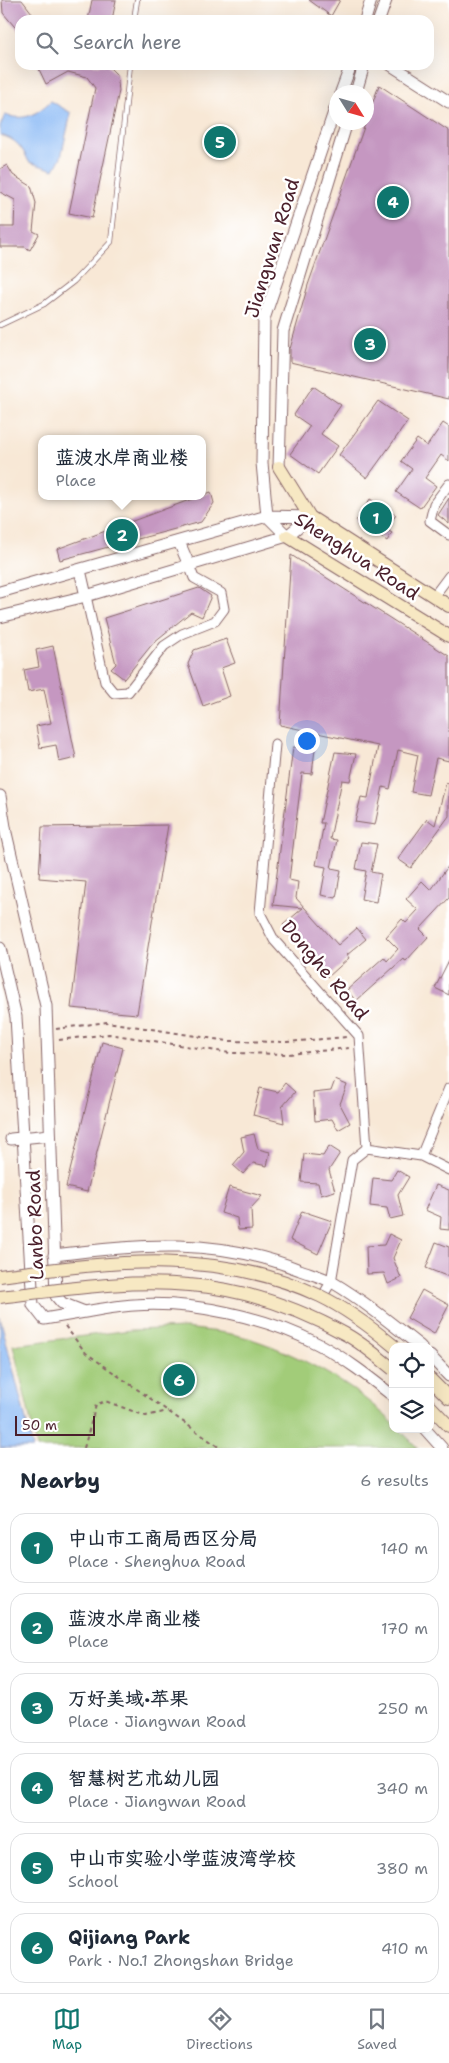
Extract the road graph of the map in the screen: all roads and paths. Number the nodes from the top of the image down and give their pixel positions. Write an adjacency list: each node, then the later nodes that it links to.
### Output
1 (137, 0): 4 (lane)
2 (371, 0): 5 (street)
3 (386, 0): 6 (street)
4 (135, 15)
5 (366, 15)
6 (381, 15)
7 (129, 70): 16 (lane)
8 (348, 70): 11 (street)
9 (363, 70): 12 (street)
10 (399, 70): 13 (street)
11 (343, 85)
12 (358, 85)
13 (449, 102)
14 (329, 127): 17 (street, Jiangwan Road)
15 (345, 130): 18 (street, Jiangwan Road)
16 (0, 324)
17 (262, 463): 20 (street, Shenghua Road)
18 (279, 467): 21 (main road, Shenghua Road)
19 (449, 484): 22 (street)
20 (267, 516): 21 (street); 23 (street, Shenghua Road); 24 (street)
21 (310, 517): 23 (street); 30 (main road, Shenghua Road)
22 (449, 535)
23 (287, 536): 25 (street); 33 (main road, Shenghua Road)
24 (179, 542): 25 (street); 26 (street)
25 (189, 565): 29 (street); 29 (street)
26 (80, 570): 28 (street); 29 (street)
27 (449, 576): 30 (street)
28 (0, 592)
29 (86, 596): 32 (street)
30 (434, 596): 31 (main road, Shenghua Road)
31 (449, 606)
32 (0, 617)
33 (449, 636)
34 (275, 744): 38 (street, Donghe Road)
35 (0, 796): 37 (street, Lanbo Road)
36 (0, 948): 42 (street, Lanbo Road)
37 (46, 1036): 38 (path); 39 (path); 41 (street, Lanbo Road)
38 (359, 1036): 39 (street, Donghe Road)
39 (362, 1048): 44 (street, Donghe Road)
40 (449, 1088): 45 (street)
41 (50, 1135): 42 (street); 47 (street, Lanbo Road)
42 (23, 1138): 43 (street); 53 (street, Lanbo Road)
43 (11, 1139)
44 (368, 1148): 45 (street); 49 (street)
45 (421, 1156): 46 (street)
46 (449, 1170)
47 (54, 1255): 49 (street); 52 (street, Lanbo Road)
48 (0, 1276): 51 (main road, bridge)
49 (331, 1282): 51 (street); 55 (street)
50 (0, 1297): 57 (main road, bridge)
51 (322, 1297): 54 (main road, bridge)
52 (85, 1312): 53 (street, Lanbo Road); 60 (street)
53 (58, 1316): 63 (path)
54 (390, 1343)
55 (416, 1343)
56 (434, 1360): 58 (street)
57 (389, 1365)
58 (449, 1376)
59 (434, 1383): 61 (main road)
60 (389, 1393)
61 (449, 1398)
62 (434, 1410): 64 (main road)
63 (168, 1411): 66 (path); 67 (path)
64 (449, 1426)
65 (429, 1433): 68 (street)
66 (84, 1448)
67 (220, 1448)
68 (442, 1448)

